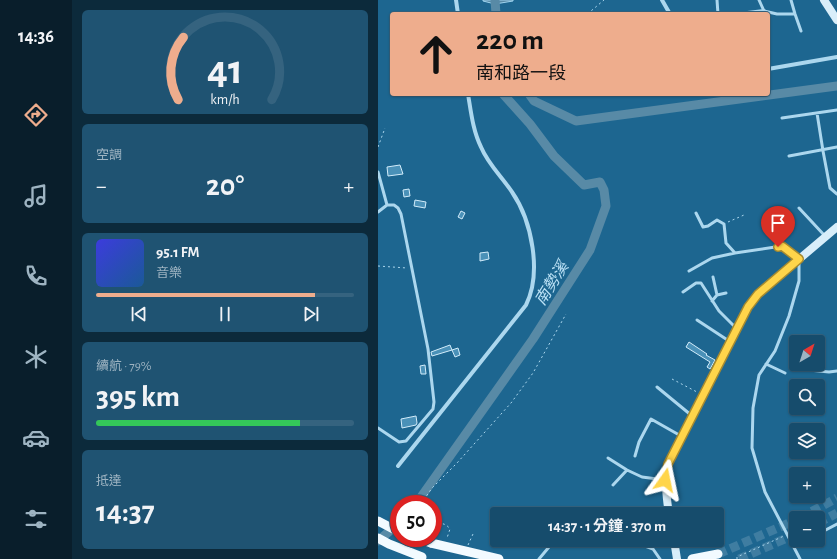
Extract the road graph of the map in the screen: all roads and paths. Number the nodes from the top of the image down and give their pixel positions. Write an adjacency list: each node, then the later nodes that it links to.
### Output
1 (456, 0): 9 (street)
2 (604, 0): 10 (path)
3 (662, 0): 11 (street)
4 (717, 0): 12 (lane)
5 (759, 0): 8 (lane)
6 (791, 0): 16 (lane)
7 (824, 0): 17 (main road)
8 (764, 11): 13 (street); 14 (lane)
9 (458, 12)
10 (588, 12)
11 (669, 12)
12 (718, 12)
13 (756, 12)
14 (768, 12)
15 (770, 12): 16 (lane)
16 (795, 14): 18 (lane)
17 (837, 20)
18 (802, 31)
19 (837, 57): 20 (street)
20 (770, 69)
21 (468, 96): 66 (street)
22 (837, 110): 23 (lane)
23 (817, 113): 24 (lane); 28 (lane)
24 (782, 118)
25 (385, 128): 26 (path)
26 (378, 146)
27 (837, 147): 28 (lane)
28 (823, 151): 29 (lane); 31 (lane)
29 (789, 156)
30 (378, 172): 32 (lane)
31 (837, 194)
32 (387, 205): 34 (lane); 43 (lane)
33 (799, 208): 39 (lane)
34 (378, 212)
35 (696, 213): 37 (lane)
36 (744, 215): 37 (path)
37 (724, 224): 40 (lane)
38 (837, 227): 39 (main road)
39 (826, 237): 41 (main road)
40 (736, 253): 41 (lane); 44 (lane)
41 (799, 259): 52 (main road); 54 (lane)
42 (378, 266): 43 (path)
43 (411, 268): 62 (lane)
44 (689, 271)
45 (713, 277): 48 (lane)
46 (683, 292): 49 (lane)
47 (726, 292): 48 (lane)
48 (717, 295): 49 (lane)
49 (712, 301): 52 (lane)
50 (566, 314): 70 (path)
51 (697, 320): 53 (lane)
52 (737, 328): 53 (main road)
53 (730, 342): 60 (main road)
54 (766, 364): 57 (lane); 78 (lane)
55 (819, 371): 56 (lane)
56 (837, 371)
57 (785, 373)
58 (672, 379): 60 (path)
59 (657, 387): 61 (lane)
60 (703, 395): 61 (main road)
61 (692, 416): 63 (main road)
62 (378, 428)
63 (681, 437): 64 (lane); 68 (main road)
64 (635, 456)
65 (608, 458): 67 (lane)
66 (398, 466)
67 (626, 470): 68 (lane); 69 (lane)
68 (665, 480): 71 (main road)
69 (613, 486)
70 (427, 495)
71 (668, 507)
72 (378, 521): 75 (main road)
73 (442, 524): 80 (path)
74 (837, 524): 76 (lane)
75 (390, 527)
76 (825, 530)
77 (473, 534): 85 (path)
78 (788, 535): 93 (path)
79 (378, 538): 87 (main road, bridge)
80 (444, 546): 85 (main road)
81 (549, 547): 89 (lane)
82 (648, 547): 90 (lane)
83 (675, 547): 91 (main road)
84 (794, 547): 94 (lane)
85 (465, 551): 88 (main road)
86 (718, 554): 92 (main road)
87 (425, 558)
88 (499, 559)
89 (539, 559)
90 (660, 559)
91 (677, 559)
92 (692, 559)
93 (737, 559)
94 (800, 559)

